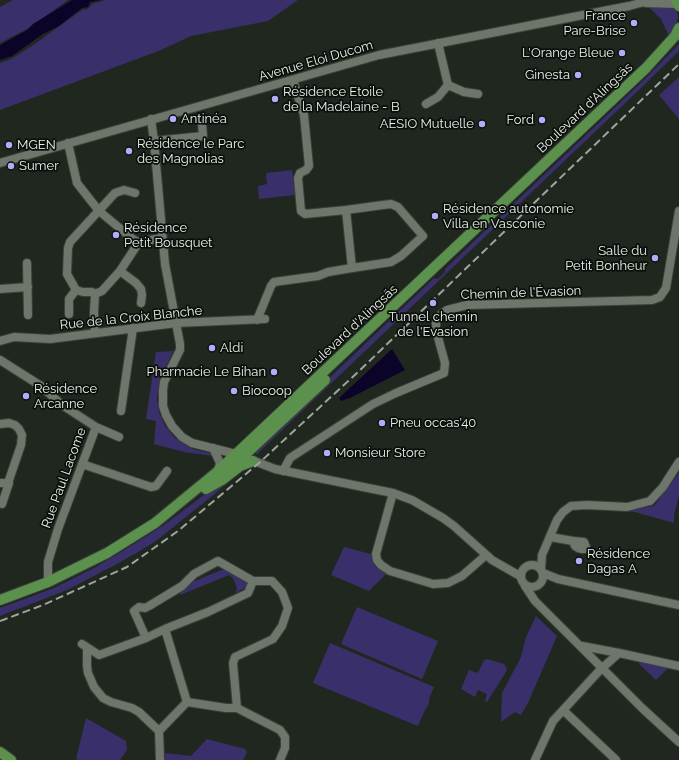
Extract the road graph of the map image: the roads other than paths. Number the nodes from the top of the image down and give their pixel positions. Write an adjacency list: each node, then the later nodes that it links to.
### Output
1 (652, 0): 2 (street, Avenue Eloi Ducom)
2 (643, 3): 3 (street, Avenue Eloi Ducom); 6 (street, Avenue Eloi Ducom)
3 (677, 3)
4 (679, 28): 42 (main road, Boulevard d'Alingsäs)
5 (679, 41): 42 (main road, Boulevard d'Alingsäs)
6 (438, 43): 7 (street, Avenue Eloi Ducom); 8 (street)
7 (293, 80): 11 (street, Avenue Eloi Ducom); 17 (street)
8 (448, 85): 9 (street); 10 (street)
9 (478, 94)
10 (426, 104)
11 (151, 119): 13 (street); 14 (street, Avenue Eloi Ducom)
12 (202, 124): 13 (street)
13 (154, 141): 20 (street)
14 (68, 143): 15 (street, Avenue Eloi Ducom); 18 (street)
15 (0, 163)
16 (135, 193): 18 (street)
17 (346, 210): 23 (street); 23 (street)
18 (100, 211): 21 (street); 27 (street)
19 (679, 211): 46 (street, Chemin de l'Évasion)
20 (162, 238): 21 (street); 32 (street)
21 (139, 242): 24 (street)
22 (27, 263): 25 (street)
23 (352, 268): 32 (street, Rue de la Croix Blanche)
24 (120, 271): 28 (street); 29 (street)
25 (28, 287): 26 (street); 31 (street)
26 (0, 289)
27 (76, 290): 28 (street); 30 (street)
28 (95, 294): 34 (street)
29 (141, 303)
30 (69, 314)
31 (28, 315)
32 (176, 323): 33 (street, Rue de la Croix Blanche); 41 (street)
33 (133, 328): 34 (street, Rue de la Croix Blanche); 37 (street)
34 (96, 333): 35 (street, Rue de la Croix Blanche)
35 (0, 341)
36 (0, 360): 39 (street, Rue Paul Lacome)
37 (121, 410)
38 (0, 424): 48 (street)
39 (96, 427): 40 (street); 44 (street, Rue Paul Lacome)
40 (119, 437)
41 (213, 448): 42 (street); 47 (street)
42 (244, 457): 46 (street); 47 (main road, Boulevard d'Alingsäs); 64 (main road, Boulevard d'Alingsäs)
43 (679, 462): 51 (street)
44 (82, 464): 45 (street); 59 (street, Rue Paul Lacome)
45 (167, 471)
46 (283, 471): 49 (street)
47 (217, 472): 59 (main road, Boulevard d'Alingsäs)
48 (4, 483): 50 (street)
49 (393, 493): 53 (street); 53 (street)
50 (0, 503)
51 (550, 537): 52 (street); 54 (street)
52 (573, 541)
53 (486, 555): 56 (street)
54 (542, 555): 55 (street); 57 (street)
55 (532, 565): 56 (street); 57 (street)
56 (522, 572): 60 (street)
57 (542, 574): 61 (street); 65 (street)
58 (253, 581): 66 (street); 67 (street); 73 (street)
59 (48, 582): 62 (main road, Boulevard d'Alingsäs)
60 (525, 586): 61 (street); 63 (street)
61 (536, 587): 63 (street)
62 (0, 600)
63 (536, 601): 68 (street)
64 (0, 605)
65 (679, 605)
66 (165, 629): 67 (street); 72 (street)
67 (146, 638): 75 (street)
68 (582, 646): 69 (street); 71 (street)
69 (619, 654): 70 (street); 71 (street)
70 (679, 666)
71 (602, 668): 74 (street); 76 (street)
72 (187, 702): 73 (street); 75 (street)
73 (237, 708): 80 (street)
74 (563, 710): 81 (street); 82 (street)
75 (159, 732): 79 (street)
76 (679, 742)
77 (0, 753): 78 (main road)
78 (11, 760)
79 (160, 760)
80 (280, 760)
81 (535, 760)
82 (616, 760)

